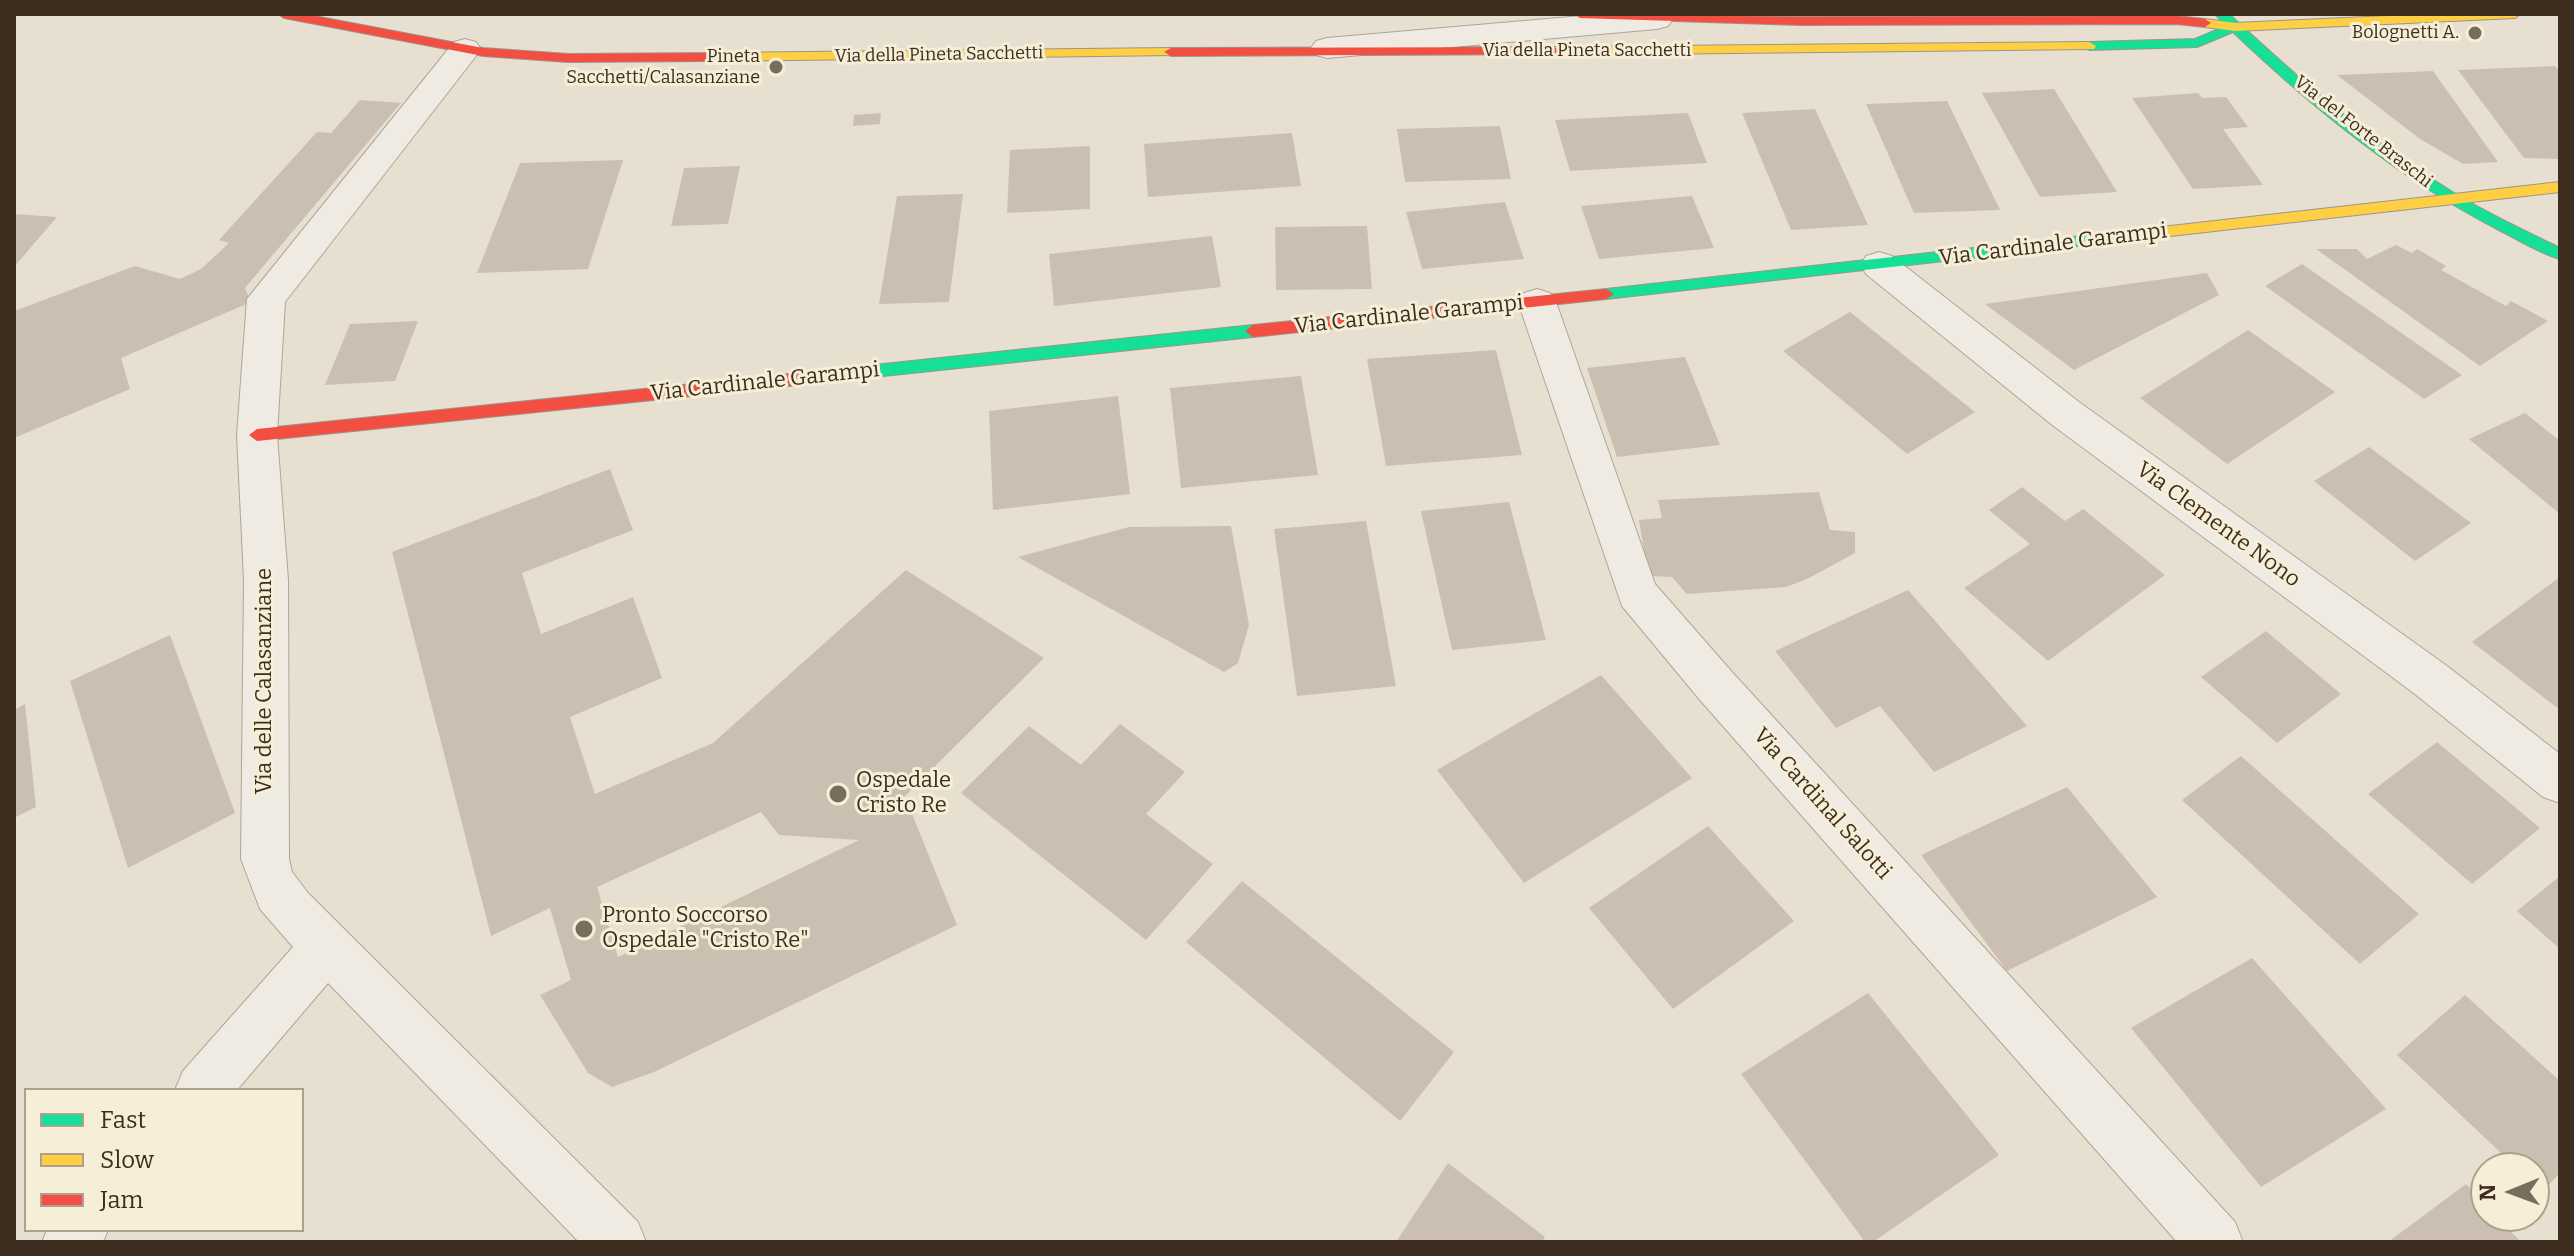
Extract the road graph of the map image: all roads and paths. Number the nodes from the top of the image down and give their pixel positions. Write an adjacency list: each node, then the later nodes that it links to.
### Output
1 (284, 14): 6 (street, Via della Pineta Sacchetti)
2 (1580, 14): 4 (street, Via della Pineta Sacchetti)
3 (2515, 14): 5 (street)
4 (1664, 18): 5 (street, Via della Pineta Sacchetti); 7 (street)
5 (2228, 20): 7 (street, Via della Pineta Sacchetti); 9 (street, Via del Forte Braschi)
6 (465, 49): 7 (street, Via della Pineta Sacchetti); 13 (street, Via delle Calasanziane)
7 (1297, 51)
8 (2560, 187): 9 (street, Via Cardinale Garampi)
9 (2453, 198): 10 (street, Via del Forte Braschi); 11 (street, Via Cardinale Garampi)
10 (2560, 254)
11 (1879, 265): 12 (street, Via Cardinale Garampi); 14 (street, Via Clemente Nono)
12 (1537, 302): 13 (street, Via Cardinale Garampi); 18 (street, Via Cardinal Salotti)
13 (257, 435): 15 (street, Via delle Calasanziane)
14 (2560, 782)
15 (326, 947): 16 (street); 17 (street, Via delle Calasanziane)
16 (204, 1088)
17 (618, 1242)
18 (2215, 1242)

